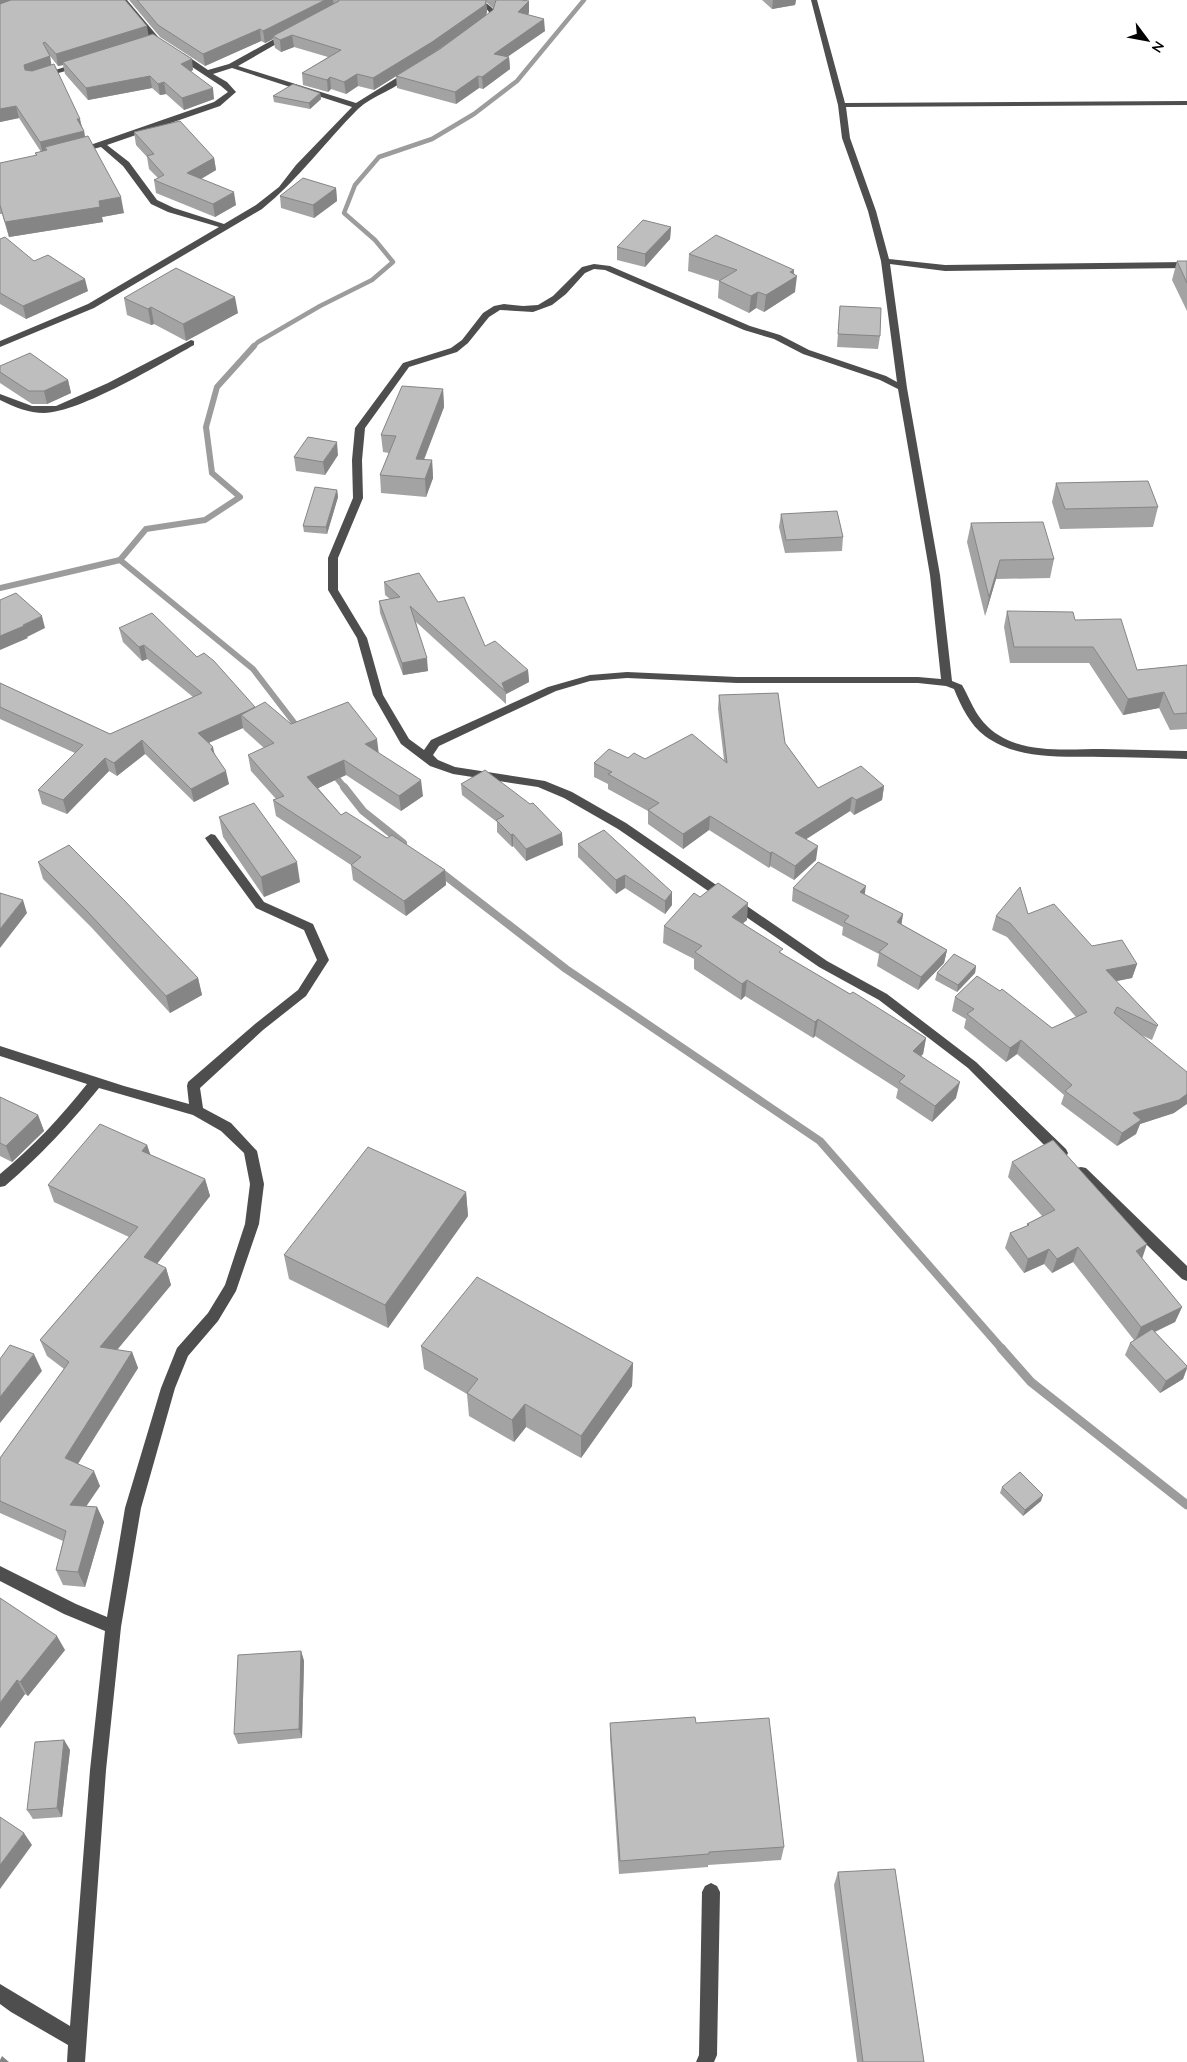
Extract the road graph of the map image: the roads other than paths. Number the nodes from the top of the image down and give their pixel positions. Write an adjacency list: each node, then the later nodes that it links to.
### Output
1 (123, 0): 6 (street)
2 (471, 0): 4 (street)
3 (814, 0): 14 (street)
4 (475, 30)
5 (295, 31): 9 (street)
6 (156, 40): 7 (street); 11 (street)
7 (147, 43)
8 (85, 62): 12 (street)
9 (232, 66): 11 (street); 15 (street)
10 (413, 72): 15 (street)
11 (207, 73): 16 (street)
12 (32, 79)
13 (1187, 103): 14 (street)
14 (842, 105): 19 (street)
15 (357, 106): 18 (street)
16 (102, 144): 17 (street); 18 (street)
17 (66, 154)
18 (226, 227): 22 (street)
19 (885, 260): 20 (street); 23 (street)
20 (1187, 265)
21 (191, 343): 24 (street)
22 (0, 344)
23 (902, 388): 25 (street); 27 (street)
24 (0, 397)
25 (947, 683): 26 (street); 27 (street)
26 (1187, 755)
27 (428, 759): 33 (street)
28 (211, 838): 31 (street)
29 (0, 1051): 30 (street)
30 (96, 1082): 31 (street); 32 (street)
31 (197, 1111): 35 (street)
32 (0, 1182)
33 (1187, 1275)
34 (0, 1573): 35 (street)
35 (113, 1627): 38 (street)
36 (711, 1892): 40 (street)
37 (0, 1993): 38 (street)
38 (77, 2040): 39 (street)
39 (76, 2062)
40 (706, 2062)

